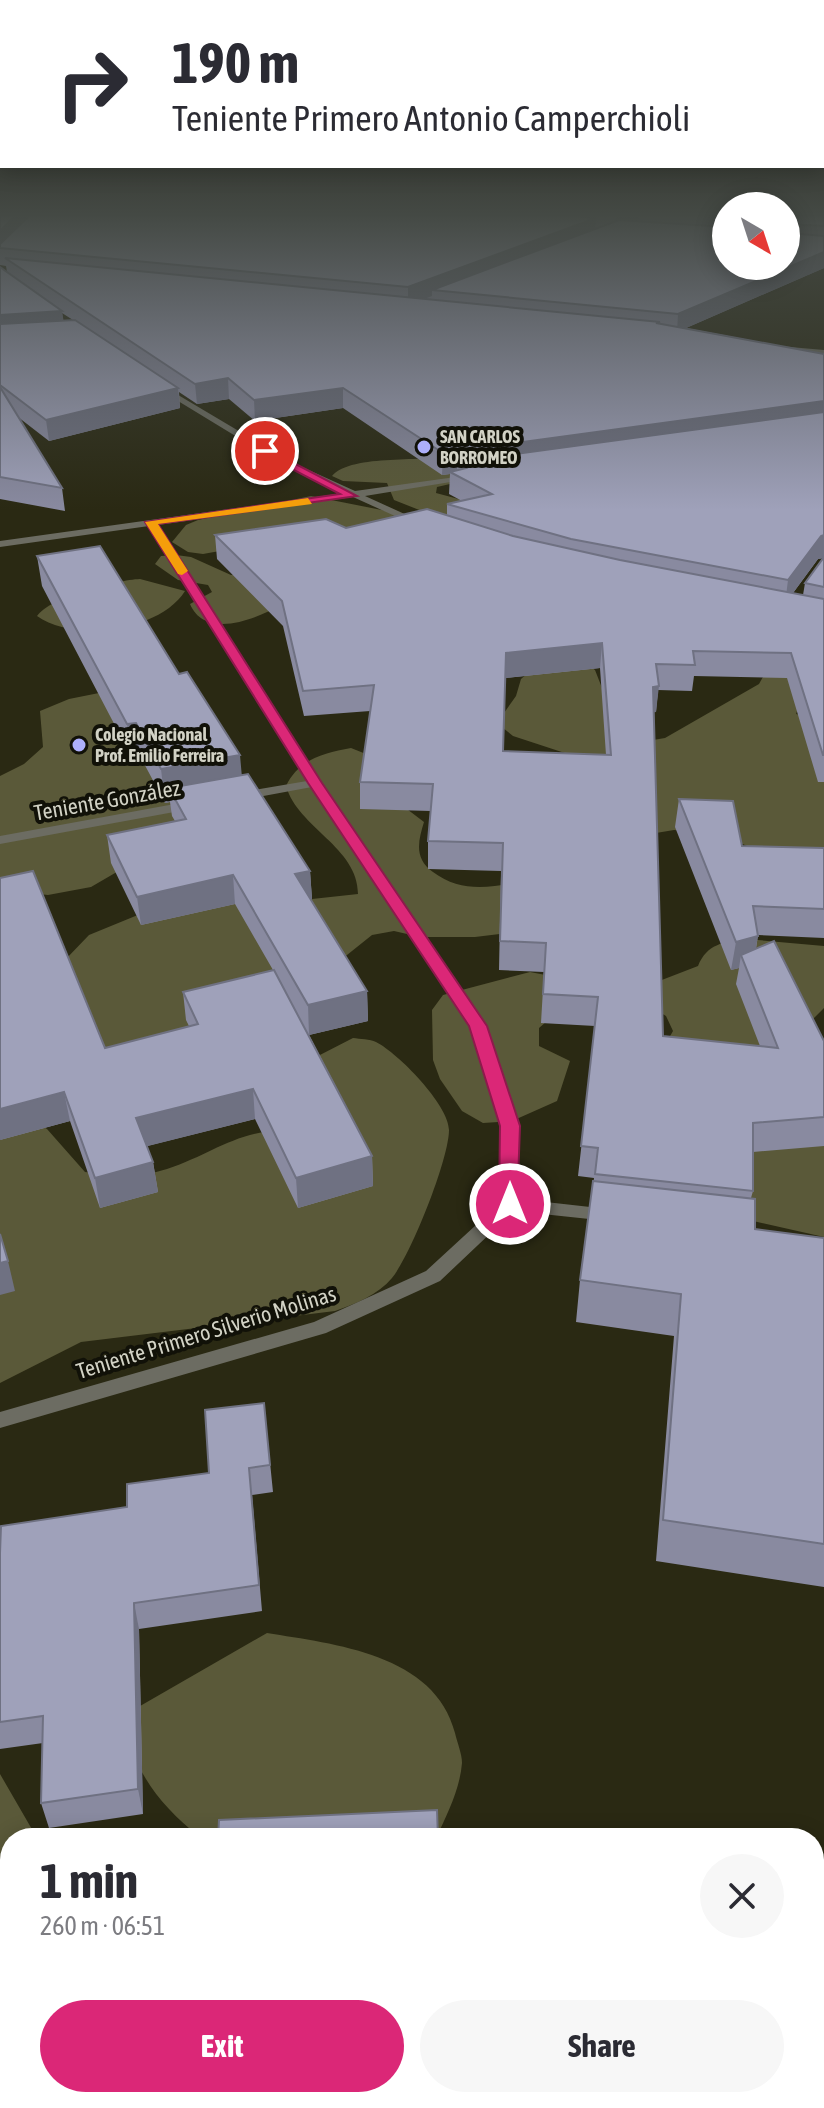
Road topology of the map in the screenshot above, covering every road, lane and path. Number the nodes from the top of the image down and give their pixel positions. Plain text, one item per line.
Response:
1 (765, 346) edge
2 (824, 352) edge
3 (157, 385) edge
4 (478, 477) edge
5 (352, 496) junction
6 (151, 522) junction
7 (431, 527) edge
8 (0, 544) edge
9 (315, 783) junction
10 (225, 799) edge
11 (210, 802) edge
12 (0, 840) edge
13 (510, 1204) junction
14 (620, 1216) edge
15 (0, 1420) edge

1 - 2 street
3 - 5 street
4 - 5 street
5 - 6 street
5 - 7 street
6 - 8 street
6 - 9 street
9 - 10 street
9 - 13 street
11 - 12 street, Teniente González
13 - 14 street
13 - 15 street, Teniente Primero Silverio Molinas

